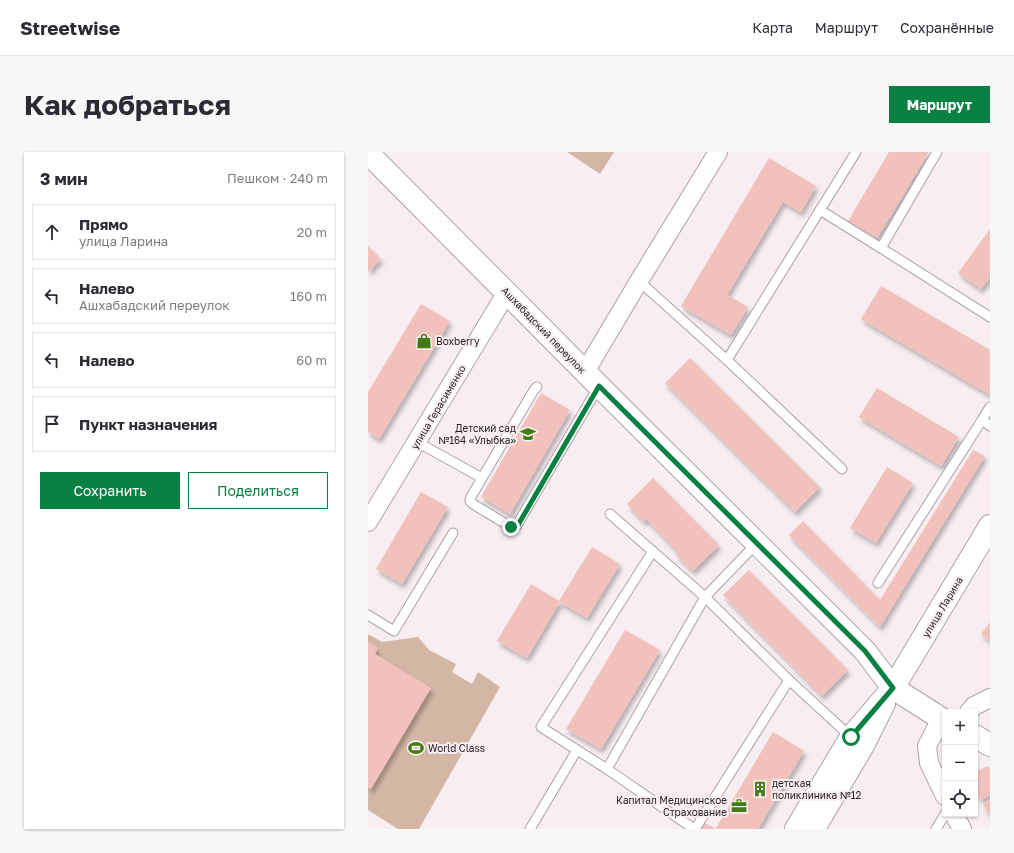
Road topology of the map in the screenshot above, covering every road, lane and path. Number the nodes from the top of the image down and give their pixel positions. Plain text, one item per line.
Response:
1 (718, 152) edge
2 (856, 152) edge
3 (938, 152) edge
4 (368, 153) edge
5 (820, 210) junction
6 (881, 248) junction
7 (639, 281) junction
8 (507, 292) junction
9 (990, 317) edge
10 (727, 360) junction
11 (592, 379) junction
12 (538, 387) dead end
13 (990, 407) edge
14 (982, 420) junction
15 (990, 426) edge
16 (416, 442) junction
17 (842, 469) dead end
18 (482, 478) junction
19 (610, 514) dead end
20 (368, 522) edge
21 (990, 526) edge
22 (453, 533) dead end
23 (757, 543) junction
24 (653, 551) junction
25 (878, 583) dead end
26 (705, 597) junction
27 (368, 615) edge
28 (789, 680) junction
29 (893, 688) junction
30 (990, 698) edge
31 (972, 709) edge
32 (942, 719) edge
33 (942, 722) edge
34 (851, 737) junction
35 (978, 738) edge
36 (990, 745) edge
37 (577, 750) junction
38 (607, 769) junction
39 (942, 790) edge
40 (943, 817) edge
41 (956, 817) edge
42 (530, 829) edge
43 (694, 829) edge
44 (796, 829) edge
45 (816, 829) edge
46 (936, 829) edge
47 (962, 829) edge

1 - 7 street
2 - 5 lane
3 - 6 lane
4 - 8 main road, Ашхабадский переулок
5 - 6 lane
5 - 10 lane
6 - 9 lane
7 - 10 lane
7 - 11 street
8 - 11 main road, Ашхабадский переулок
8 - 16 street, улица Герасименко
10 - 17 lane
11 - 18 lane
11 - 23 main road, Ашхабадский переулок
12 - 18 lane
13 - 14 lane
14 - 15 lane
14 - 25 lane
16 - 18 lane
16 - 20 street, улица Герасименко
19 - 24 lane
21 - 29 main road, улица Ларина
22 - 27 lane
23 - 26 lane
23 - 29 main road, Ашхабадский переулок
24 - 26 lane
24 - 37 lane
26 - 28 lane
26 - 38 lane
28 - 34 lane
28 - 43 lane
29 - 32 main road, Ашхабадский переулок
29 - 34 main road, улица Ларина
29 - 45 street, улица Ларина
30 - 31 street
33 - 39 street
34 - 44 main road, улица Ларина
35 - 36 main road
37 - 38 lane
37 - 42 lane
38 - 43 lane
40 - 46 lane
41 - 47 street

